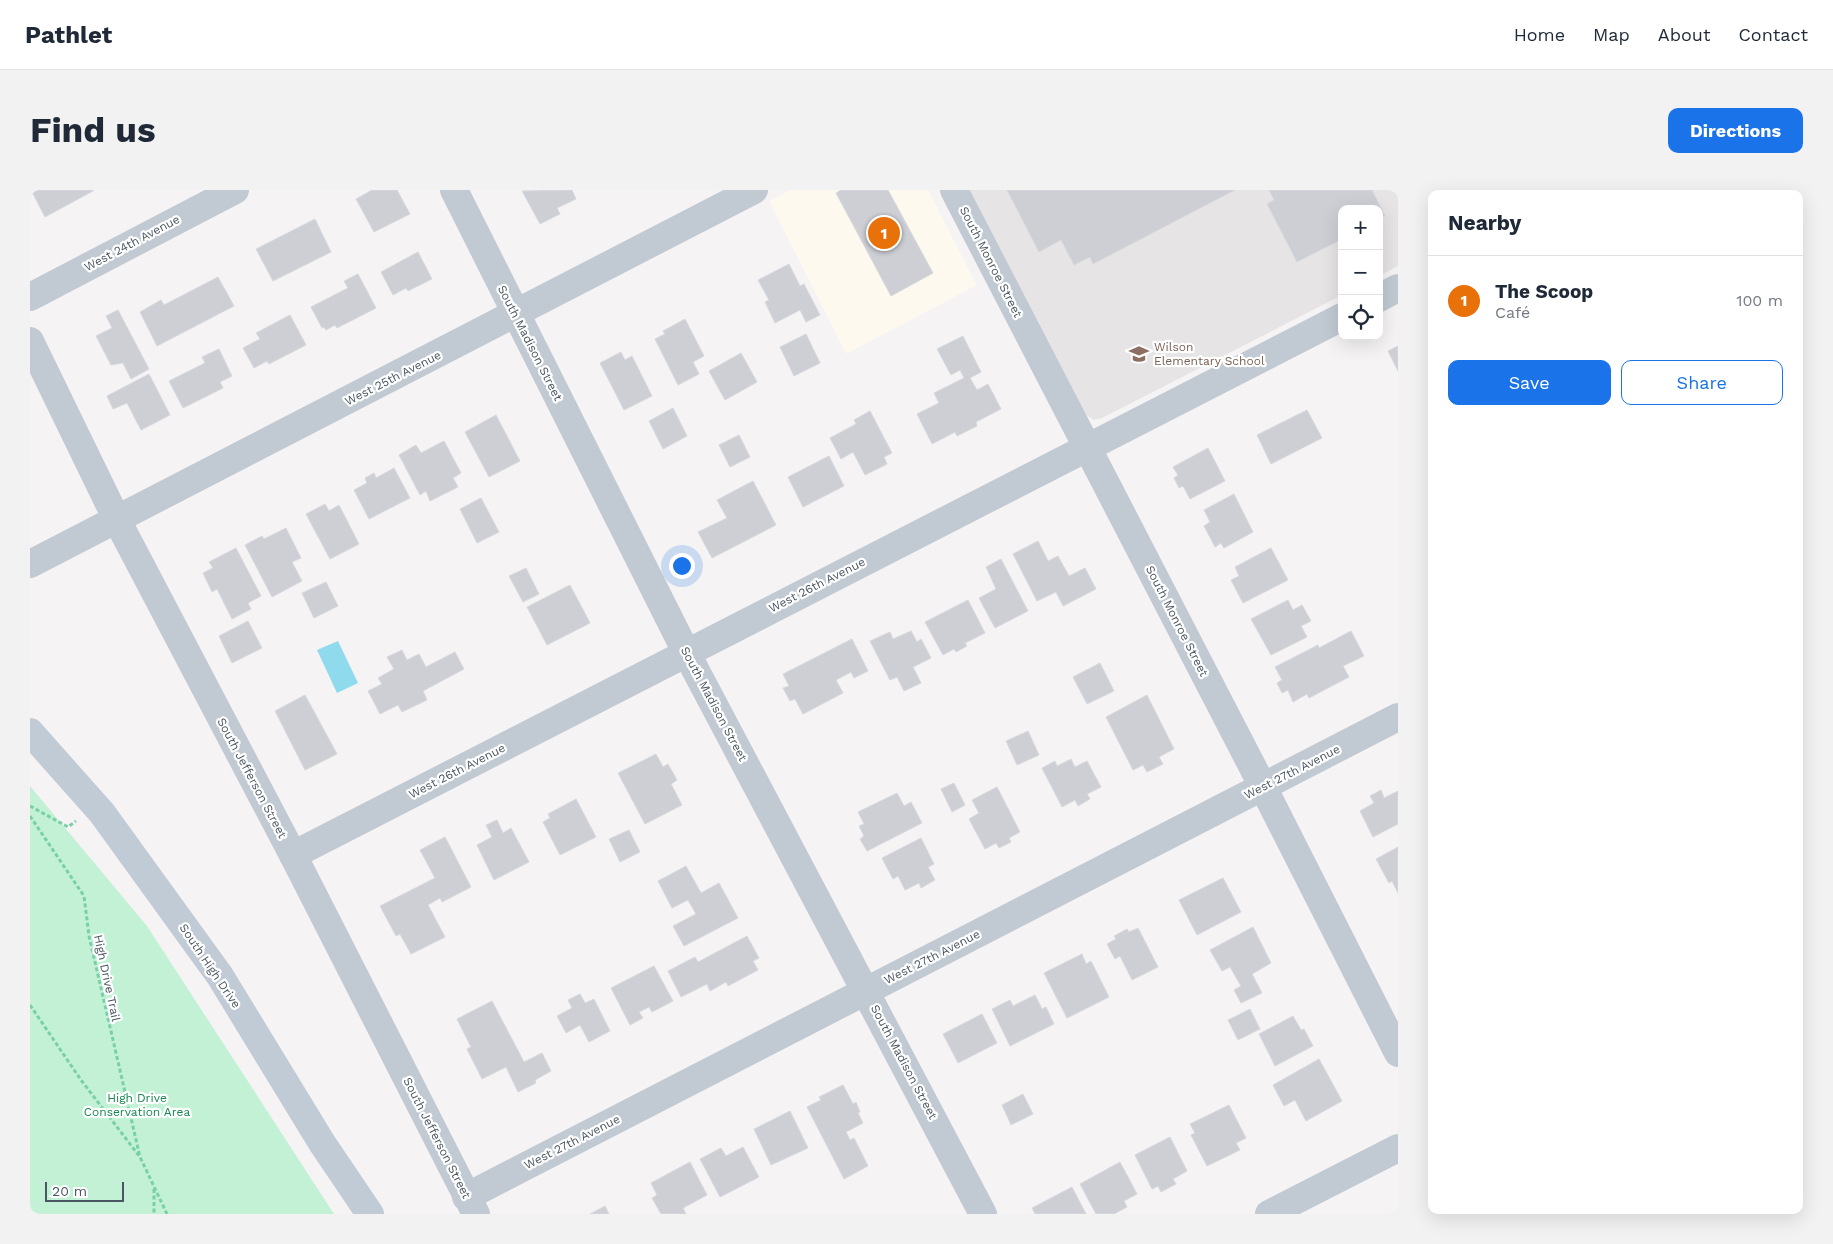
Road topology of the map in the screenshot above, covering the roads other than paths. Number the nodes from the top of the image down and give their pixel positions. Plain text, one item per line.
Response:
1 (235, 190) edge
2 (454, 190) edge
3 (754, 190) edge
4 (954, 190) edge
5 (1398, 288) edge
6 (1383, 296) edge
7 (30, 297) edge
8 (515, 314) junction
9 (1338, 319) edge
10 (30, 341) edge
11 (1087, 448) junction
12 (117, 520) junction
13 (30, 564) edge
14 (686, 652) junction
15 (1398, 717) edge
16 (30, 732) edge
17 (1263, 787) junction
18 (293, 855) junction
19 (866, 991) junction
20 (1398, 1054) edge
21 (1398, 1148) edge
22 (471, 1205) edge
23 (370, 1214) edge
24 (983, 1214) edge
25 (1269, 1214) edge

1 - 7 street, West 24th Avenue
2 - 8 street, South Madison Street
3 - 8 street, West 25th Avenue
4 - 11 street, South Monroe Street
5 - 6 street
8 - 12 street, West 25th Avenue
8 - 14 street, South Madison Street
9 - 11 street, West 26th Avenue
10 - 12 street, South Jefferson Street
11 - 14 street, West 26th Avenue
11 - 17 street, South Monroe Street
12 - 13 street, West 25th Avenue
12 - 18 street, South Jefferson Street
14 - 18 street, West 26th Avenue
14 - 19 street, South Madison Street
15 - 17 street, West 27th Avenue
16 - 23 main road, South High Drive
17 - 19 street, West 27th Avenue
17 - 20 street, South Monroe Street
18 - 22 street, South Jefferson Street
19 - 22 street, West 27th Avenue
19 - 24 street, South Madison Street
21 - 25 street

